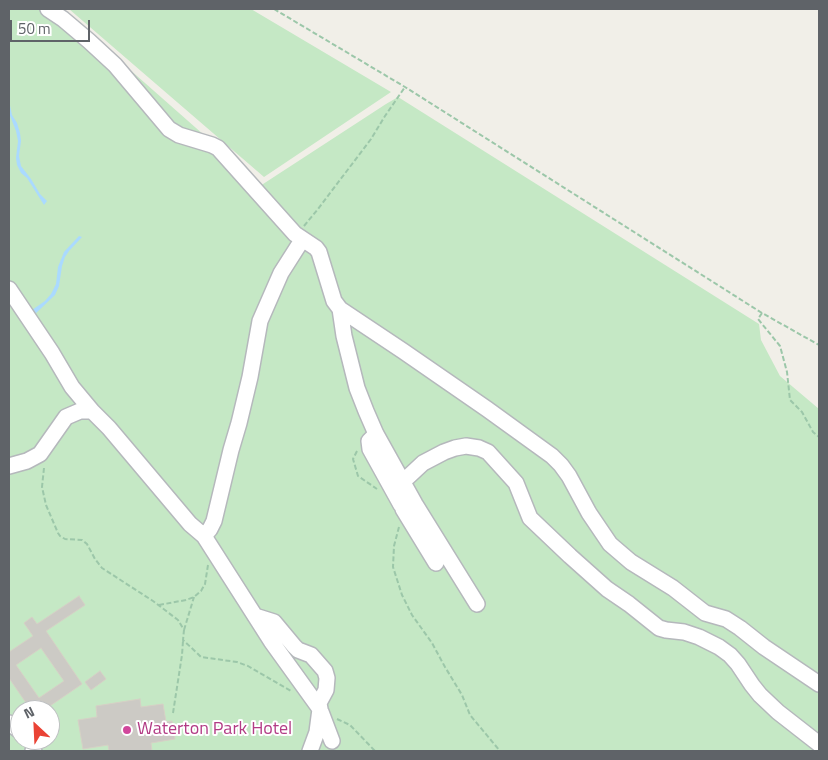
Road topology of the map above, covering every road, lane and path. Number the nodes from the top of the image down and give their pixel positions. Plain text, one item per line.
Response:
1 (48, 9) edge
2 (274, 9) edge
3 (405, 88) junction
4 (301, 239) junction
5 (9, 289) edge
6 (340, 309) junction
7 (762, 313) junction
8 (819, 345) edge
9 (92, 411) junction
10 (376, 434) junction
11 (819, 437) edge
12 (357, 452) dead end
13 (40, 454) junction
14 (9, 466) edge
15 (401, 479) junction
16 (377, 489) dead end
17 (402, 507) junction
18 (204, 536) junction
19 (436, 563) dead end
20 (208, 565) dead end
21 (194, 597) junction
22 (477, 604) dead end
23 (159, 605) junction
24 (255, 616) junction
25 (184, 630) junction
26 (183, 640) junction
27 (819, 684) edge
28 (294, 693) dead end
29 (320, 709) junction
30 (173, 713) dead end
31 (332, 741) dead end
32 (819, 744) edge
33 (310, 751) edge
34 (375, 751) edge
35 (500, 751) edge

1 - 4 lane
2 - 3 path
3 - 4 path
3 - 7 path
4 - 6 lane
4 - 18 lane
5 - 9 lane
6 - 10 lane
6 - 27 lane
7 - 8 path
7 - 11 path
9 - 13 lane
9 - 18 lane
10 - 15 lane
10 - 17 lane
12 - 16 path
13 - 14 lane
13 - 23 path
15 - 22 lane
15 - 32 lane
17 - 19 lane
17 - 35 path
18 - 24 lane
20 - 21 path
21 - 23 path
21 - 25 path
23 - 25 path
24 - 29 lane
24 - 29 lane
25 - 26 path
26 - 28 path
26 - 30 path
29 - 31 lane
29 - 33 lane
29 - 34 path

